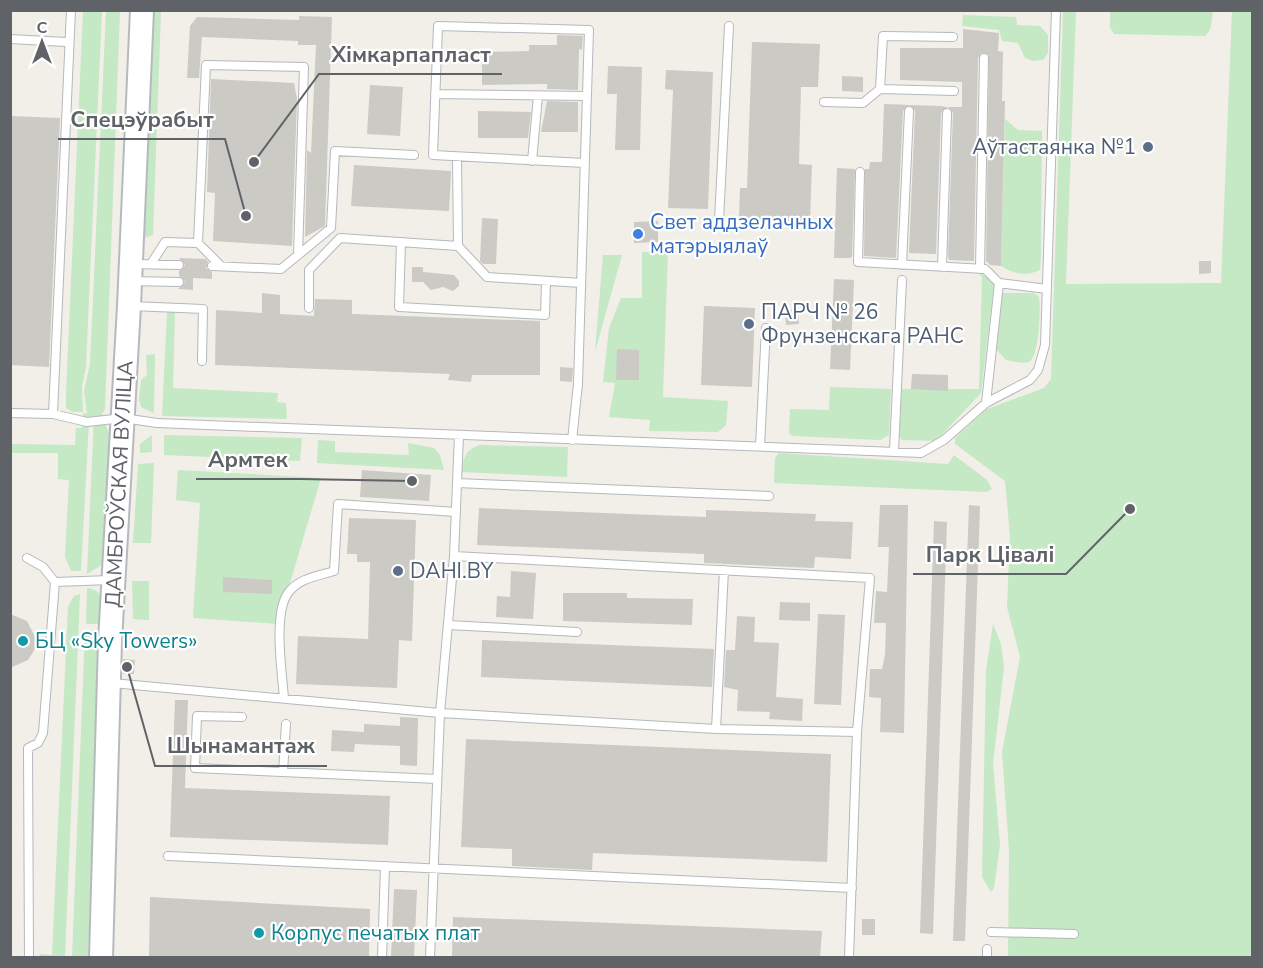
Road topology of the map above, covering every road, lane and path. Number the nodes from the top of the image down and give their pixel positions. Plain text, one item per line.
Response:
1 (71, 10) edge
2 (142, 10) edge
3 (1056, 10) edge
4 (729, 26) dead end
5 (953, 36) dead end
6 (10, 39) edge
7 (66, 42) dead end
8 (984, 58) dead end
9 (880, 89) junction
10 (954, 91) dead end
11 (435, 94) junction
12 (538, 96) junction
13 (587, 96) junction
14 (824, 102) dead end
15 (909, 111) dead end
16 (947, 113) dead end
17 (414, 154) dead end
18 (457, 158) junction
19 (531, 161) junction
20 (584, 163) junction
21 (860, 172) dead end
22 (720, 220) dead end
23 (401, 242) junction
24 (198, 243) junction
25 (458, 246) junction
26 (298, 255) junction
27 (179, 265) dead end
28 (902, 265) junction
29 (212, 266) dead end
30 (221, 266) junction
31 (942, 267) junction
32 (980, 269) junction
33 (137, 270) junction
34 (902, 280) dead end
35 (546, 281) junction
36 (179, 282) dead end
37 (580, 283) junction
38 (999, 283) junction
39 (1047, 289) junction
40 (129, 306) junction
41 (309, 308) dead end
42 (766, 328) dead end
43 (201, 362) dead end
44 (986, 403) junction
45 (10, 413) edge
46 (53, 414) junction
47 (123, 418) junction
48 (459, 435) junction
49 (572, 440) junction
50 (759, 446) junction
51 (894, 451) junction
52 (457, 483) junction
53 (769, 496) dead end
54 (456, 512) junction
55 (454, 556) junction
56 (27, 558) dead end
57 (724, 570) junction
58 (115, 580) junction
59 (55, 582) junction
60 (448, 625) junction
61 (577, 632) dead end
62 (109, 682) junction
63 (284, 698) junction
64 (440, 713) junction
65 (242, 717) dead end
66 (286, 724) dead end
67 (716, 729) junction
68 (857, 732) junction
69 (283, 772) junction
70 (437, 779) junction
71 (168, 856) dead end
72 (385, 866) junction
73 (435, 868) junction
74 (852, 888) junction
75 (991, 933) dead end
76 (1074, 934) dead end
77 (29, 957) edge
78 (101, 957) edge
79 (382, 957) edge
80 (430, 957) edge
81 (849, 957) edge

1 - 46 lane
2 - 33 street, ДАМБРОЎСКАЯ ВУЛІЦА
3 - 39 lane
4 - 22 lane
5 - 9 lane
6 - 7 lane
8 - 32 lane
9 - 10 lane
9 - 14 lane
11 - 12 lane
11 - 13 lane
11 - 18 lane
12 - 13 lane
12 - 19 lane
13 - 20 lane
15 - 28 lane
16 - 31 lane
17 - 26 lane
18 - 19 lane
18 - 25 lane
19 - 20 lane
20 - 37 lane
21 - 28 lane
23 - 25 lane
23 - 35 lane
23 - 41 lane
24 - 26 lane
24 - 30 lane
24 - 33 lane
25 - 35 lane
26 - 30 lane
27 - 33 lane
28 - 31 lane
29 - 30 lane
31 - 32 lane
32 - 38 lane
33 - 36 lane
33 - 40 street, ДАМБРОЎСКАЯ ВУЛІЦА
34 - 51 lane
35 - 37 lane
37 - 49 lane
38 - 39 lane
38 - 44 lane
39 - 44 lane
40 - 43 lane
40 - 47 street, ДАМБРОЎСКАЯ ВУЛІЦА
42 - 50 lane
44 - 51 lane
45 - 46 lane
46 - 47 lane
47 - 48 lane
47 - 58 street, ДАМБРОЎСКАЯ ВУЛІЦА
48 - 49 lane
48 - 52 lane
49 - 50 lane
50 - 51 lane
52 - 53 lane
52 - 54 lane
54 - 55 lane
54 - 63 lane
55 - 57 lane
55 - 60 lane
56 - 59 lane
57 - 67 lane
57 - 68 lane
58 - 59 lane
58 - 62 street, ДАМБРОЎСКАЯ ВУЛІЦА
59 - 77 lane
60 - 61 lane
60 - 64 lane
62 - 63 lane
62 - 78 street, ДАМБРОЎСКАЯ ВУЛІЦА
63 - 64 lane
64 - 67 lane
64 - 70 lane
65 - 69 lane
66 - 69 lane
67 - 68 lane
68 - 74 lane
69 - 70 lane
70 - 73 lane
71 - 72 lane
72 - 73 lane
72 - 79 lane
73 - 74 lane
73 - 80 lane
74 - 81 lane
75 - 76 lane

